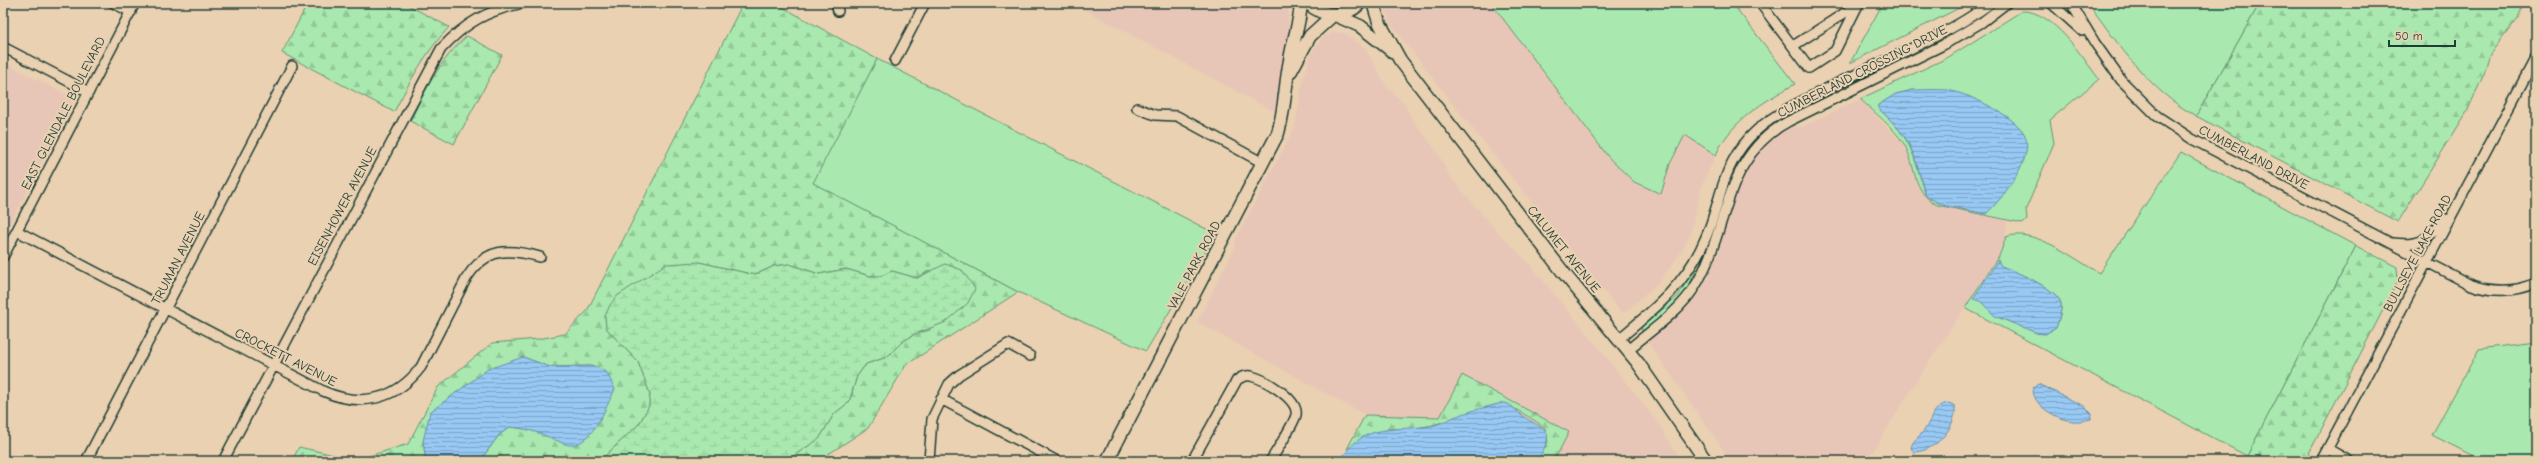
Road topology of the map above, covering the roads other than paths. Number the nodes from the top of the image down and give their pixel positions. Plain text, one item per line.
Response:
1 (113, 3) edge
2 (135, 3) edge
3 (523, 3) edge
4 (925, 3) edge
5 (1301, 3) edge
6 (1308, 3) edge
7 (1360, 3) edge
8 (1373, 3) edge
9 (1760, 3) edge
10 (1859, 3) edge
11 (1991, 3) edge
12 (2007, 3) edge
13 (2052, 3) edge
14 (2071, 3) edge
15 (131, 12) junction
16 (1334, 15) junction
17 (2095, 43) junction
18 (1793, 46) junction
19 (3, 47) edge
20 (1398, 56) junction
21 (2536, 57) edge
22 (895, 61) dead end
23 (292, 66) dead end
24 (1288, 75) junction
25 (89, 92) junction
26 (1137, 108) dead end
27 (1263, 163) junction
28 (2455, 208) junction
29 (17, 231) junction
30 (2385, 242) junction
31 (3, 257) edge
32 (540, 257) dead end
33 (2426, 262) junction
34 (2536, 283) edge
35 (166, 309) junction
36 (1619, 339) junction
37 (1628, 350) junction
38 (1030, 356) dead end
39 (273, 365) junction
40 (941, 399) junction
41 (2328, 449) junction
42 (86, 461) edge
43 (223, 461) edge
44 (929, 461) edge
45 (1057, 461) edge
46 (1107, 461) edge
47 (1192, 461) edge
48 (1270, 461) edge
49 (1706, 461) edge
50 (2321, 461) edge
51 (2349, 461) edge

1 - 15 street
2 - 15 street, EAST GLENDALE BOULEVARD
3 - 39 street, EISENHOWER AVENUE
4 - 22 street
5 - 24 main road, VALE PARK ROAD
6 - 16 main road, CALUMET AVENUE
7 - 16 main road
8 - 20 main road, CALUMET AVENUE
9 - 18 street
10 - 18 street
10 - 18 street
11 - 36 street, CUMBERLAND CROSSING DRIVE
12 - 37 street, CUMBERLAND CROSSING DRIVE
13 - 17 street, CUMBERLAND DRIVE
14 - 17 street, CUMBERLAND DRIVE
15 - 25 street, EAST GLENDALE BOULEVARD
16 - 20 main road, CALUMET AVENUE
16 - 24 main road, VALE PARK ROAD
17 - 30 street, CUMBERLAND DRIVE
19 - 25 street
20 - 36 main road, CALUMET AVENUE
21 - 28 street, BULLSEYE LAKE ROAD
23 - 35 street, TRUMAN AVENUE
24 - 27 main road, VALE PARK ROAD
25 - 29 street, EAST GLENDALE BOULEVARD
26 - 27 street
27 - 46 main road, VALE PARK ROAD
28 - 30 street
28 - 33 street, BULLSEYE LAKE ROAD
29 - 31 street, EAST GLENDALE BOULEVARD
29 - 35 street, CROCKETT AVENUE
30 - 33 street, CUMBERLAND DRIVE
32 - 39 street, CROCKETT AVENUE
33 - 34 street, CUMBERLAND DRIVE
33 - 41 street, BULLSEYE LAKE ROAD
35 - 39 street, CROCKETT AVENUE
35 - 42 street, TRUMAN AVENUE
36 - 37 main road, CALUMET AVENUE
37 - 49 main road, CALUMET AVENUE
38 - 40 street
39 - 43 street, EISENHOWER AVENUE
40 - 44 street
40 - 45 street
41 - 50 street, BULLSEYE LAKE ROAD
41 - 51 street
47 - 48 street

